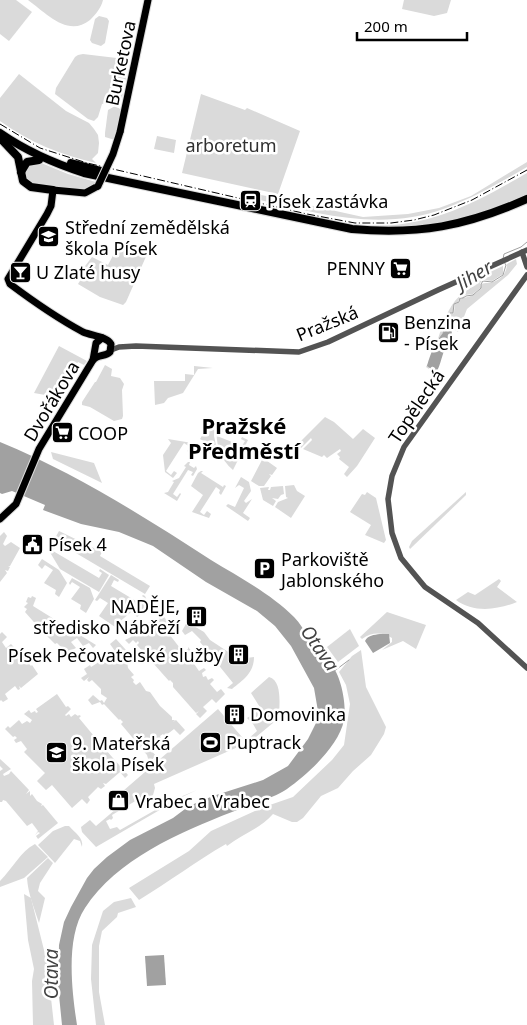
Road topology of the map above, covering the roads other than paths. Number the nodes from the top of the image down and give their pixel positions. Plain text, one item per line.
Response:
1 (148, 0) edge
2 (0, 136) edge
3 (39, 160) junction
4 (105, 172) junction
5 (20, 174) junction
6 (53, 190) junction
7 (527, 198) edge
8 (527, 203) edge
9 (524, 251) edge
10 (527, 267) edge
11 (527, 275) edge
12 (87, 333) junction
13 (102, 338) junction
14 (111, 346) junction
15 (97, 350) junction
16 (0, 519) edge
17 (526, 667) edge

1 - 4 main road, Burketova, bridge
2 - 3 highway
2 - 4 highway
2 - 5 highway
2 - 7 highway
3 - 5 highway
3 - 8 highway
4 - 6 main road, Burketova, bridge
5 - 6 highway
6 - 12 main road
9 - 10 street
9 - 14 street, Pražská
11 - 17 street, Topělecká
12 - 13 main road
12 - 15 main road
13 - 14 main road
13 - 15 main road
14 - 15 main road
15 - 16 main road, Dvořákova

